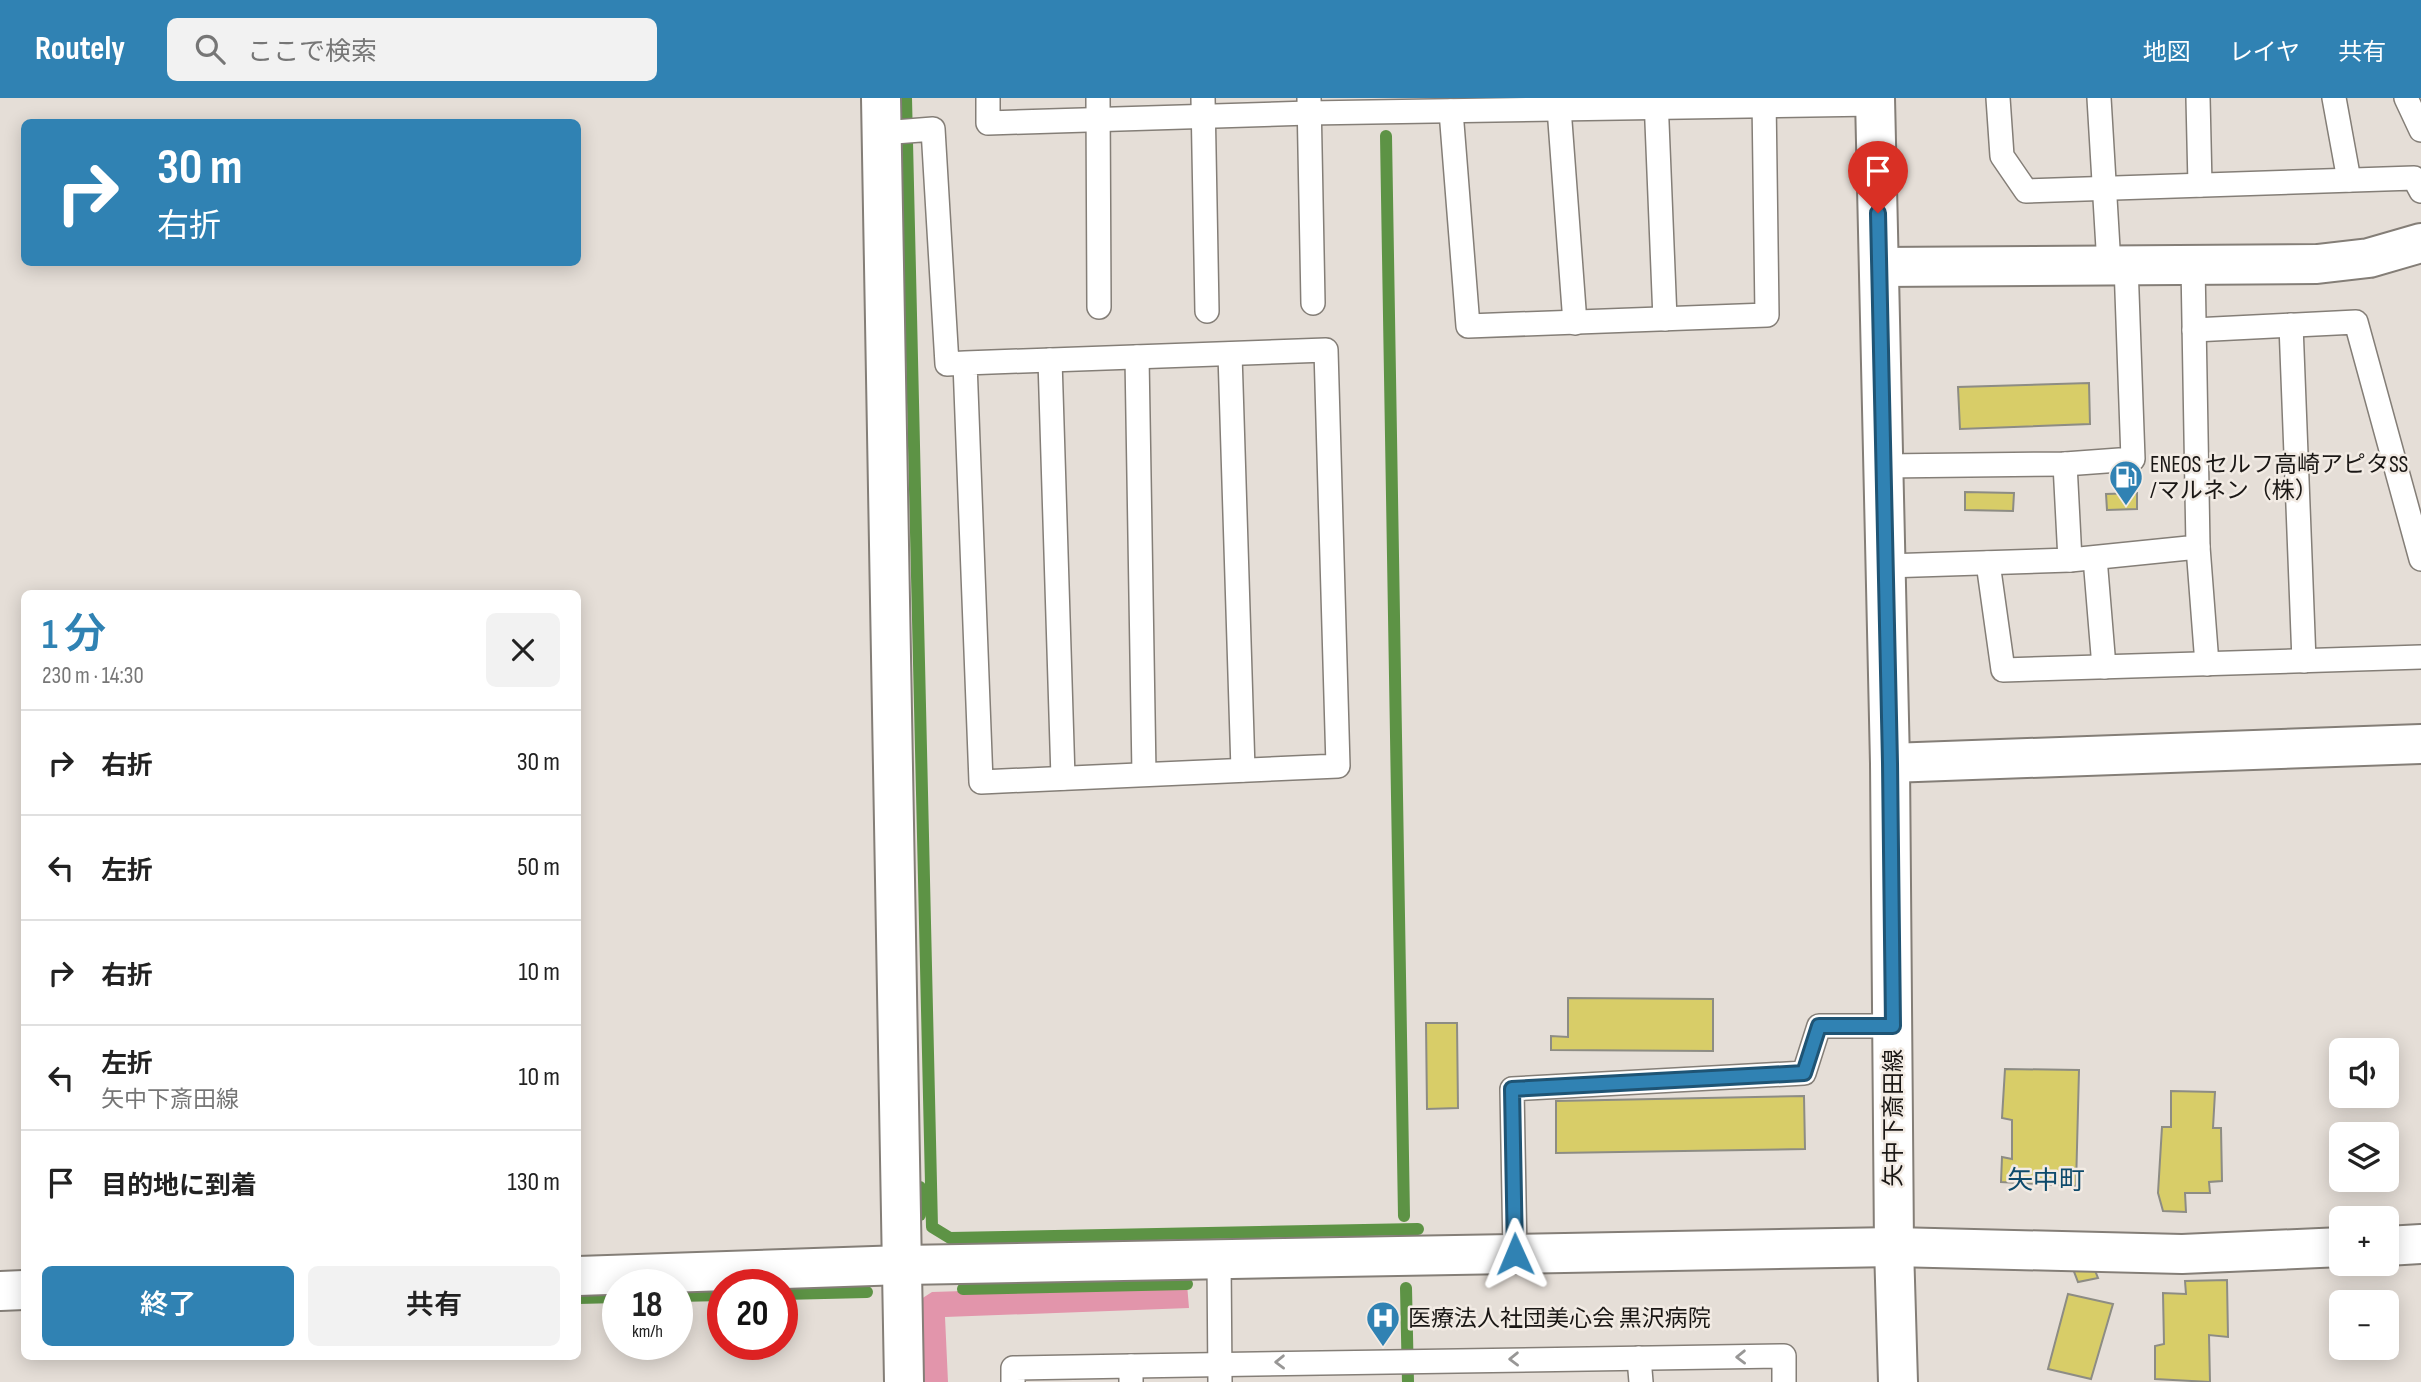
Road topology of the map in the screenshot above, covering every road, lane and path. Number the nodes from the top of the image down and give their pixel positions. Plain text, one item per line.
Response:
1 (988, 98) edge
2 (1998, 98) edge
3 (2099, 98) edge
4 (2199, 98) edge
5 (2334, 98) edge
6 (2406, 98) edge
7 (1764, 101) edge
8 (1875, 101) edge
9 (1656, 102) edge
10 (1309, 106) edge
11 (1203, 107) edge
12 (1098, 108) edge
13 (1559, 108) junction
14 (1451, 111) junction
15 (885, 121) edge
16 (2421, 130) edge
17 (2349, 180) junction
18 (2419, 181) edge
19 (2200, 185) junction
20 (2104, 189) junction
21 (2421, 243) edge
22 (2117, 265) junction
23 (2193, 265) junction
24 (1879, 267) junction
25 (1313, 303) dead end
26 (1099, 307) dead end
27 (1207, 311) dead end
28 (1665, 319) junction
29 (1575, 323) junction
30 (2291, 325) junction
31 (2194, 330) junction
32 (1230, 354) junction
33 (1137, 357) junction
34 (1050, 360) junction
35 (965, 363) junction
36 (2065, 464) junction
37 (1884, 466) junction
38 (2198, 547) junction
39 (2095, 558) junction
40 (2421, 559) edge
41 (2070, 560) junction
42 (1988, 563) junction
43 (1886, 566) junction
44 (2421, 657) edge
45 (2304, 661) junction
46 (2207, 664) junction
47 (2104, 667) junction
48 (2421, 744) edge
49 (1890, 763) junction
50 (1243, 770) junction
51 (1144, 774) junction
52 (1063, 778) junction
53 (1893, 1026) junction
54 (2421, 1244) edge
55 (2399, 1245) edge
56 (1894, 1247) junction
57 (2329, 1248) edge
58 (1515, 1254) junction
59 (1219, 1263) junction
60 (903, 1265) junction
61 (581, 1276) edge
62 (21, 1290) edge
63 (0, 1291) edge
64 (1639, 1358) junction
65 (1220, 1372) edge
66 (1311, 1372) edge
67 (1131, 1374) edge
68 (904, 1382) edge
69 (1013, 1382) edge
70 (1641, 1382) edge
71 (1784, 1382) edge
72 (1898, 1382) edge

1 - 12 lane
2 - 20 lane
3 - 20 lane
4 - 19 lane
5 - 17 lane
6 - 16 lane
7 - 8 lane
7 - 9 lane
7 - 28 lane
8 - 24 street, 矢中下斎田線
9 - 13 lane
9 - 28 lane
10 - 11 lane
10 - 14 lane
10 - 25 lane
11 - 12 lane
11 - 27 lane
12 - 26 lane
13 - 14 lane
13 - 29 lane
14 - 29 lane
15 - 35 lane
15 - 60 street
17 - 18 lane
17 - 19 lane
19 - 20 lane
20 - 22 lane
21 - 23 street
22 - 23 street
22 - 24 street
22 - 36 lane
23 - 31 lane
24 - 37 street, 矢中下斎田線
28 - 29 lane
30 - 31 lane
30 - 40 lane
30 - 45 lane
31 - 38 lane
32 - 33 lane
32 - 50 lane
32 - 50 lane
33 - 34 lane
33 - 51 lane
34 - 35 lane
34 - 52 lane
35 - 52 lane
36 - 37 lane
36 - 41 lane
37 - 43 street, 矢中下斎田線
38 - 39 lane
38 - 46 lane
39 - 41 lane
39 - 47 lane
41 - 42 lane
42 - 43 lane
42 - 47 lane
43 - 49 street, 矢中下斎田線
44 - 45 lane
45 - 46 lane
46 - 47 lane
48 - 49 street
49 - 53 street, 矢中下斎田線
50 - 51 lane
51 - 52 lane
53 - 56 street, 矢中下斎田線
53 - 58 lane
54 - 55 street
56 - 57 street
56 - 58 street
56 - 72 street, 矢中下斎田線
58 - 59 street
59 - 60 street
59 - 65 lane
60 - 61 street
60 - 68 street
62 - 63 street
64 -> 66 lane
64 - 70 lane
71 -> 64 lane
66 -> 65 lane
65 - 67 lane
67 - 69 lane

